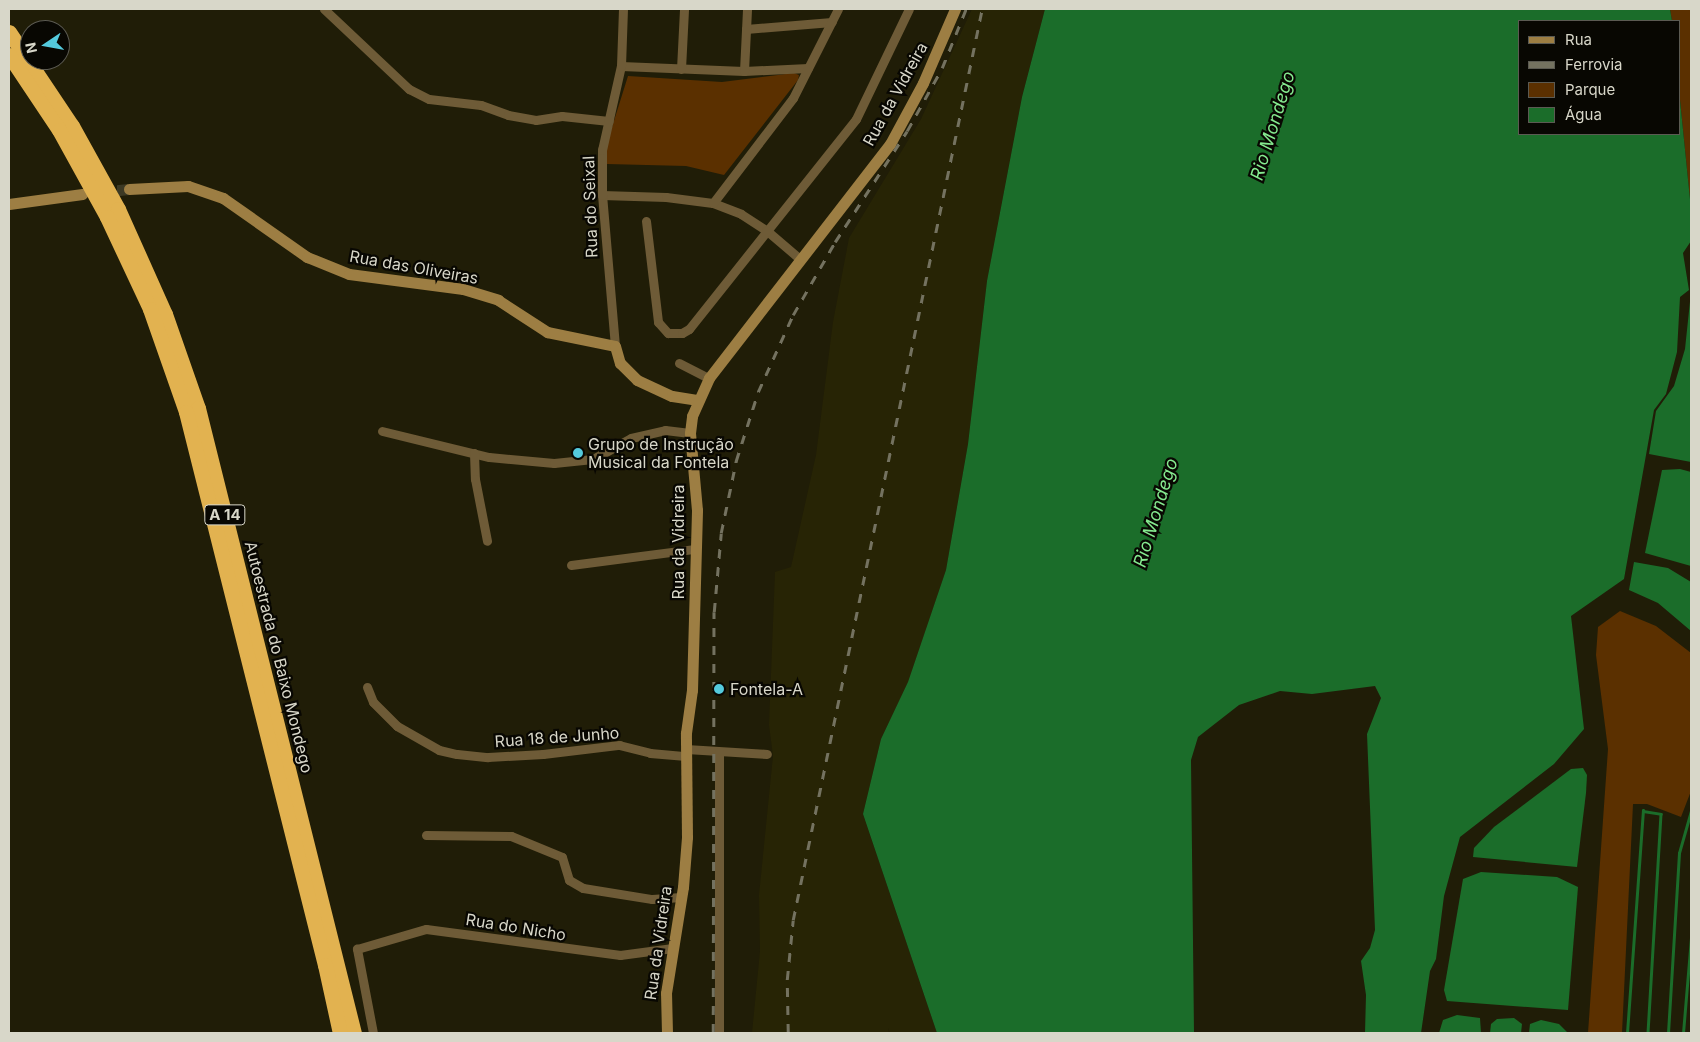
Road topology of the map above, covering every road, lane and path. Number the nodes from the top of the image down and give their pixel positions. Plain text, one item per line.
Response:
1 (324, 9) edge
2 (623, 9) edge
3 (684, 9) edge
4 (747, 9) edge
5 (838, 9) edge
6 (909, 9) edge
7 (955, 9) edge
8 (832, 22) junction
9 (746, 29) junction
10 (9, 32) edge
11 (9, 55) edge
12 (621, 66) junction
13 (808, 68) junction
14 (681, 69) junction
15 (744, 70) junction
16 (609, 121) junction
17 (129, 189) tunnel mouth
18 (82, 194) dead end
19 (602, 195) junction
20 (713, 203) junction
21 (9, 204) edge
22 (646, 221) dead end
23 (766, 230) junction
24 (800, 259) junction
25 (614, 346) junction
26 (679, 362) dead end
27 (709, 378) junction
28 (697, 400) junction
29 (382, 431) dead end
30 (690, 433) junction
31 (474, 453) junction
32 (487, 541) dead end
33 (695, 549) junction
34 (571, 565) dead end
35 (367, 687) dead end
36 (720, 752) junction
37 (686, 753) junction
38 (767, 754) dead end
39 (426, 835) dead end
40 (681, 897) junction
41 (673, 948) junction
42 (340, 1033) edge
43 (354, 1033) edge
44 (373, 1033) edge
45 (667, 1033) edge
46 (719, 1033) edge

1 - 16 street
2 - 12 street, Rua do Seixal
3 - 14 street
4 - 9 street
5 - 8 street
6 - 23 street
7 - 24 street, Rua da Vidreira
8 - 9 street
8 - 13 street
9 - 15 street
10 - 43 highway, Autoestrada do Baixo Mondego / A 14
11 - 42 highway, Autoestrada do Baixo Mondego / A 14
12 - 14 street
12 - 16 street, Rua do Seixal
13 - 15 street
13 - 20 street
14 - 15 street
16 - 19 street, Rua do Seixal
17 - 25 street, Rua das Oliveiras
18 - 21 street
19 - 20 street
19 - 25 street, Rua do Seixal
20 - 23 street
22 - 23 street
23 - 24 street
24 - 27 street, Rua da Vidreira
25 - 28 street
26 - 27 street
27 - 28 street, Rua da Vidreira
28 - 30 street, Rua da Vidreira
29 - 31 street
30 - 31 street
30 - 33 street, Rua da Vidreira
31 - 32 street
33 - 34 street
33 - 37 street, Rua da Vidreira
35 - 37 street, Rua 18 de Junho
36 - 37 street, Rua 18 de Junho
36 - 38 street, Rua 18 de Junho
36 - 46 street
37 - 40 street, Rua da Vidreira
39 - 40 street
40 - 41 street, Rua da Vidreira
41 - 44 street, Rua do Nicho
41 - 45 street, Rua da Vidreira

